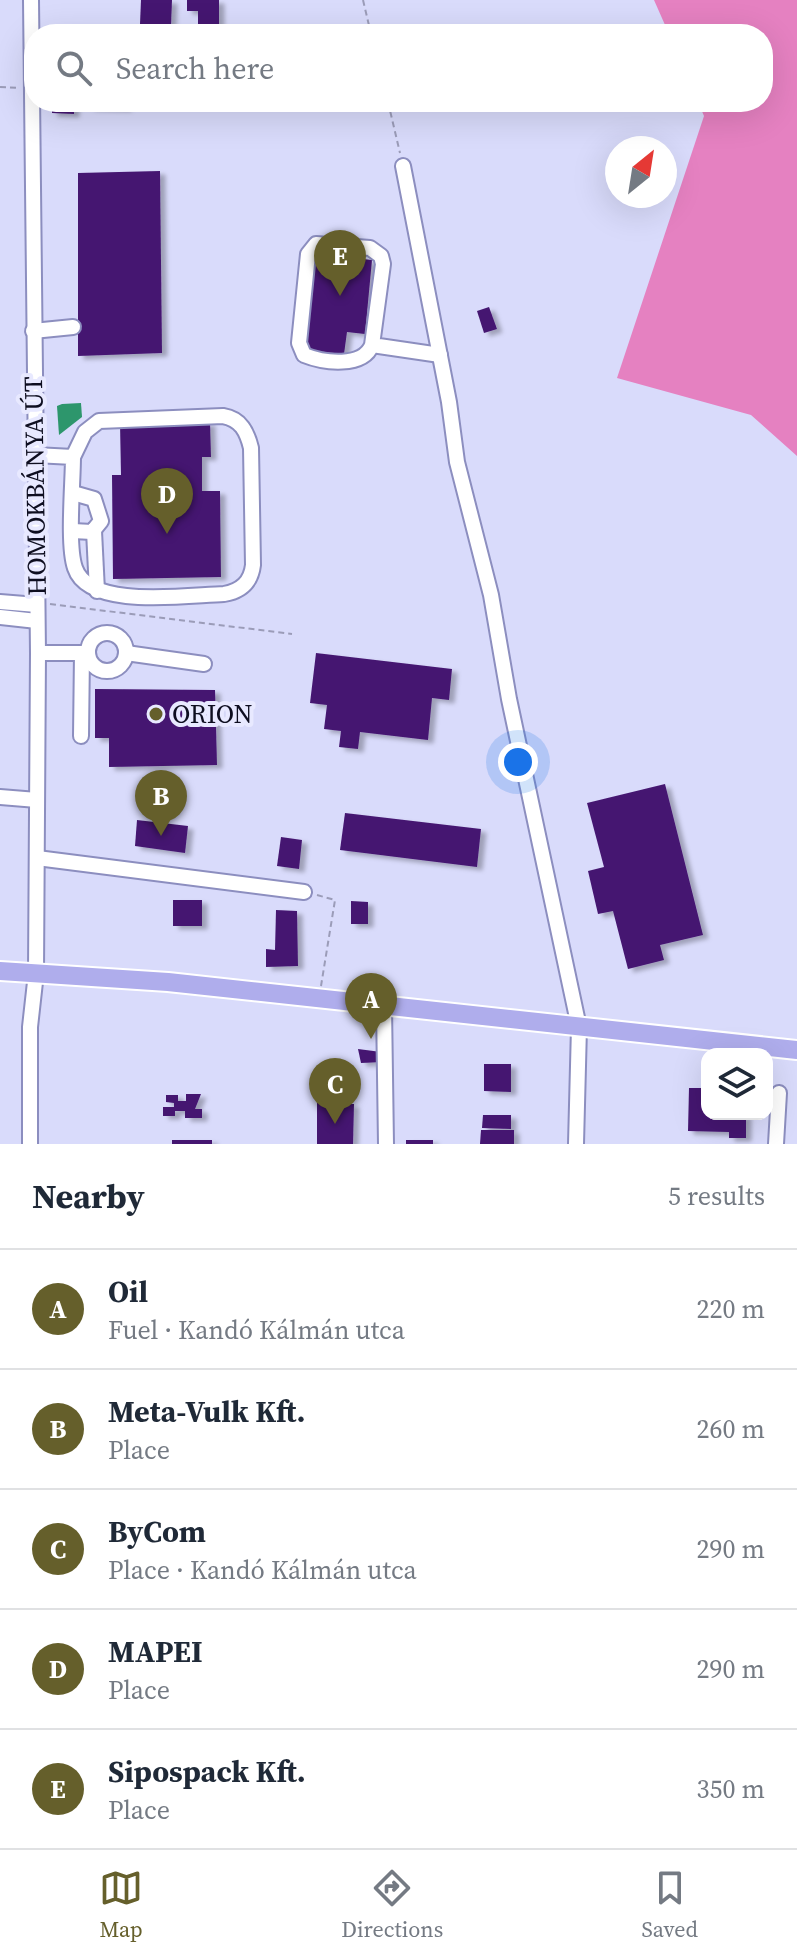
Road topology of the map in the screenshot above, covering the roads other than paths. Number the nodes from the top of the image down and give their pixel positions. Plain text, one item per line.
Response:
1 (31, 0) edge
2 (32, 24) edge
3 (30, 112) edge
4 (403, 166) road end
5 (73, 327) dead end
6 (33, 331) junction
7 (372, 345) junction
8 (440, 355) junction
9 (35, 455) junction
10 (73, 457) junction
11 (73, 493) junction
12 (73, 531) junction
13 (94, 531) junction
14 (97, 591) junction
15 (0, 602) edge
16 (37, 604) junction
17 (0, 617) edge
18 (37, 621) junction
19 (38, 653) junction
20 (85, 653) junction
21 (126, 653) junction
22 (204, 664) dead end
23 (81, 736) dead end
24 (0, 797) edge
25 (37, 800) junction
26 (37, 858) junction
27 (304, 892) road end
28 (0, 971) edge
29 (36, 973) junction
30 (384, 1007) junction
31 (579, 1027) junction
32 (797, 1050) edge
33 (779, 1093) dead end
34 (30, 1144) edge
35 (386, 1144) edge
36 (576, 1144) edge
37 (776, 1144) edge

1 - 2 street, HOMOKBÁNYA ÚT
3 - 6 street, HOMOKBÁNYA ÚT
4 - 8 street
5 - 6 street
6 - 9 street, HOMOKBÁNYA ÚT
7 - 7 street
7 - 8 street
8 - 31 street
9 - 10 street
9 - 16 street, HOMOKBÁNYA ÚT
10 - 11 street
10 - 14 street
11 - 12 street
11 - 13 street
12 - 13 street
12 - 14 street
13 - 14 street
15 - 16 street
16 - 18 street, HOMOKBÁNYA ÚT
17 - 18 street
18 - 19 street, HOMOKBÁNYA ÚT
19 - 20 street
19 - 25 street, HOMOKBÁNYA ÚT
20 - 21 street
20 - 21 street
20 - 23 street
21 - 22 street
24 - 25 street
25 - 26 street, HOMOKBÁNYA ÚT
26 - 27 street
26 - 29 street, HOMOKBÁNYA ÚT
28 - 29 main road
29 - 30 main road
29 - 34 street, HOMOKBÁNYA ÚT
30 - 31 main road
30 - 35 street
31 - 32 main road
31 - 36 street
33 - 37 street

